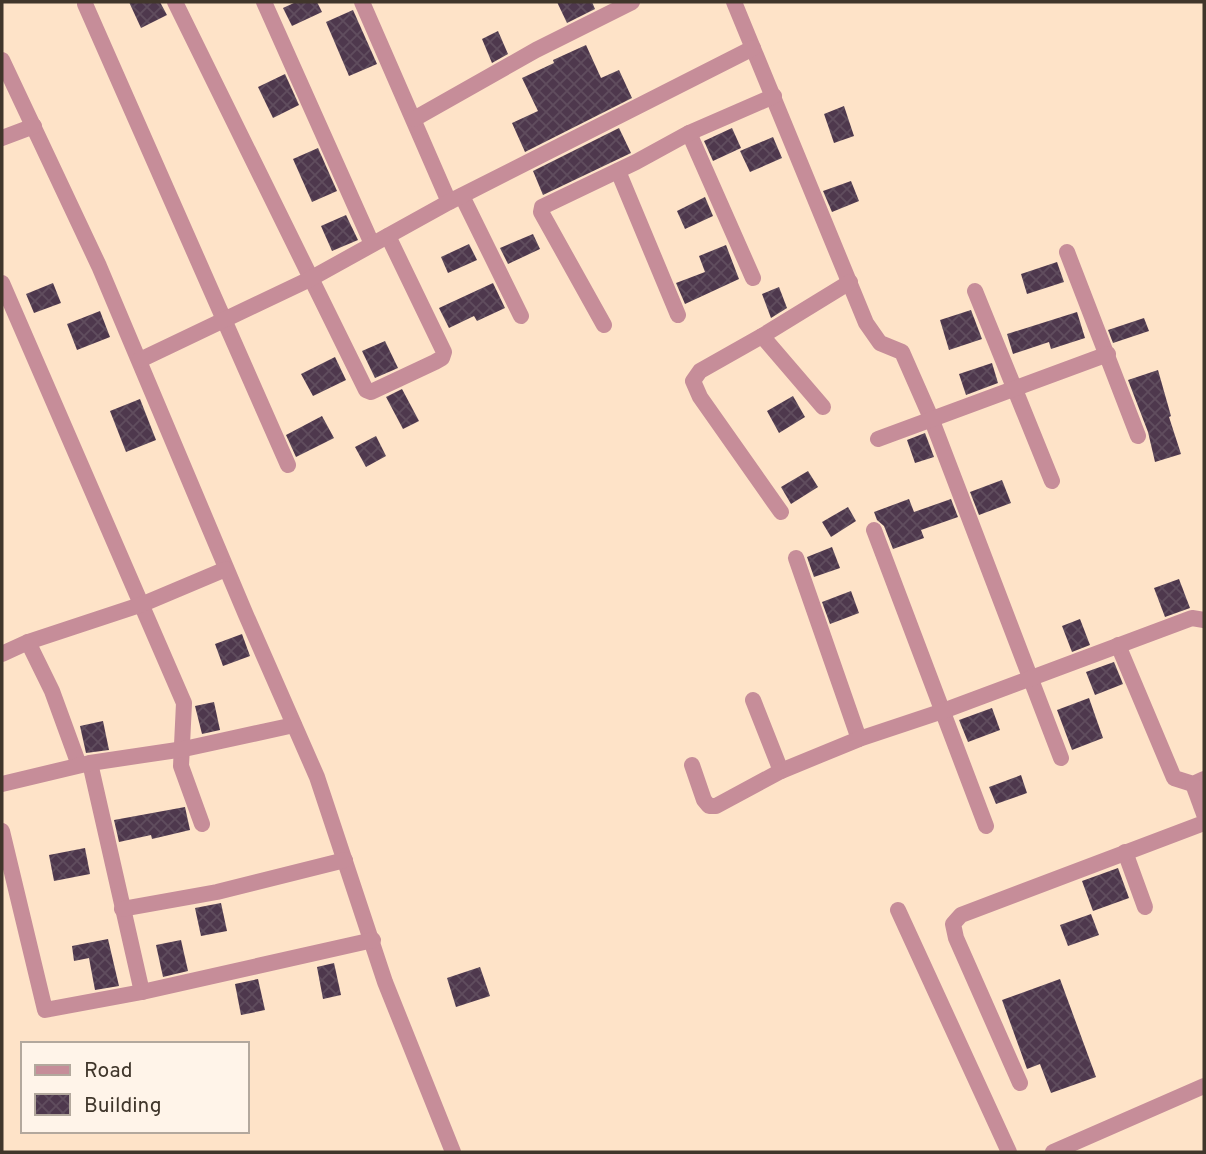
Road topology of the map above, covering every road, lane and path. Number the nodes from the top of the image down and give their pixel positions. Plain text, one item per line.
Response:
1 (175, 2) edge
2 (264, 2) edge
3 (362, 2) edge
4 (632, 2) edge
5 (734, 2) edge
6 (85, 4) dead end
7 (753, 48) junction
8 (2, 60) edge
9 (774, 96) junction
10 (414, 119) junction
11 (34, 126) junction
12 (689, 133) junction
13 (2, 138) edge
14 (618, 171) junction
15 (456, 199) junction
16 (388, 236) junction
17 (372, 244) junction
18 (1067, 252) dead end
19 (753, 278) dead end
20 (310, 279) junction
21 (850, 282) junction
22 (2, 283) edge
23 (975, 291) dead end
24 (678, 315) dead end
25 (521, 316) dead end
26 (224, 321) junction
27 (604, 326) dead end
28 (762, 336) junction
29 (1108, 354) junction
30 (140, 360) junction
31 (1014, 389) junction
32 (823, 407) dead end
33 (931, 418) junction
34 (1138, 436) dead end
35 (878, 439) dead end
36 (288, 466) dead end
37 (1052, 481) dead end
38 (781, 512) dead end
39 (874, 530) dead end
40 (796, 558) dead end
41 (226, 569) junction
42 (143, 604) junction
43 (1204, 620) edge
44 (28, 642) junction
45 (1118, 645) junction
46 (2, 654) edge
47 (1031, 678) junction
48 (752, 700) dead end
49 (943, 711) junction
50 (294, 725) junction
51 (859, 739) junction
52 (184, 749) junction
53 (1061, 758) dead end
54 (84, 764) junction
55 (692, 765) dead end
56 (781, 771) junction
57 (1198, 782) edge
58 (2, 784) edge
59 (1204, 814) edge
60 (1204, 823) edge
61 (202, 824) dead end
62 (986, 826) dead end
63 (2, 831) edge
64 (1125, 852) junction
65 (345, 860) junction
66 (1145, 907) dead end
67 (122, 909) junction
68 (898, 910) dead end
69 (373, 940) junction
70 (142, 992) junction
71 (1020, 1083) dead end
72 (1204, 1086) edge
73 (453, 1152) edge
74 (1009, 1152) edge
75 (1053, 1152) edge

1 - 20 street
2 - 17 street
3 - 10 street
4 - 10 street
5 - 7 street
6 - 26 street
7 - 9 street
7 - 15 street
8 - 11 street
9 - 12 street
9 - 21 street
10 - 15 street
11 - 13 street
11 - 30 street
12 - 14 street
12 - 19 street
14 - 24 street
14 - 27 street
15 - 16 street
15 - 25 street
16 - 17 street
16 - 20 street
17 - 20 street
18 - 29 street
20 - 26 street
21 - 28 street
21 - 33 street
22 - 42 street
23 - 31 street
26 - 30 street
26 - 36 street
28 - 32 street
28 - 38 street
29 - 31 street
29 - 34 street
30 - 41 street
31 - 33 street
31 - 37 street
33 - 35 street
33 - 47 street
39 - 49 street
40 - 51 street
41 - 42 street
41 - 50 street
42 - 44 street
42 - 52 street
43 - 45 street
44 - 46 street
44 - 54 street
45 - 47 street
45 - 57 street
47 - 49 street
47 - 53 street
48 - 56 street
49 - 51 street
49 - 62 street
50 - 52 street
50 - 65 street
51 - 56 street
52 - 54 street
52 - 61 street
54 - 58 street
54 - 67 street
55 - 56 street
57 - 59 street
60 - 64 street
63 - 70 street
64 - 66 street
64 - 71 street
65 - 67 street
65 - 69 street
67 - 70 street
68 - 74 street
69 - 70 street
69 - 73 street
72 - 75 street

